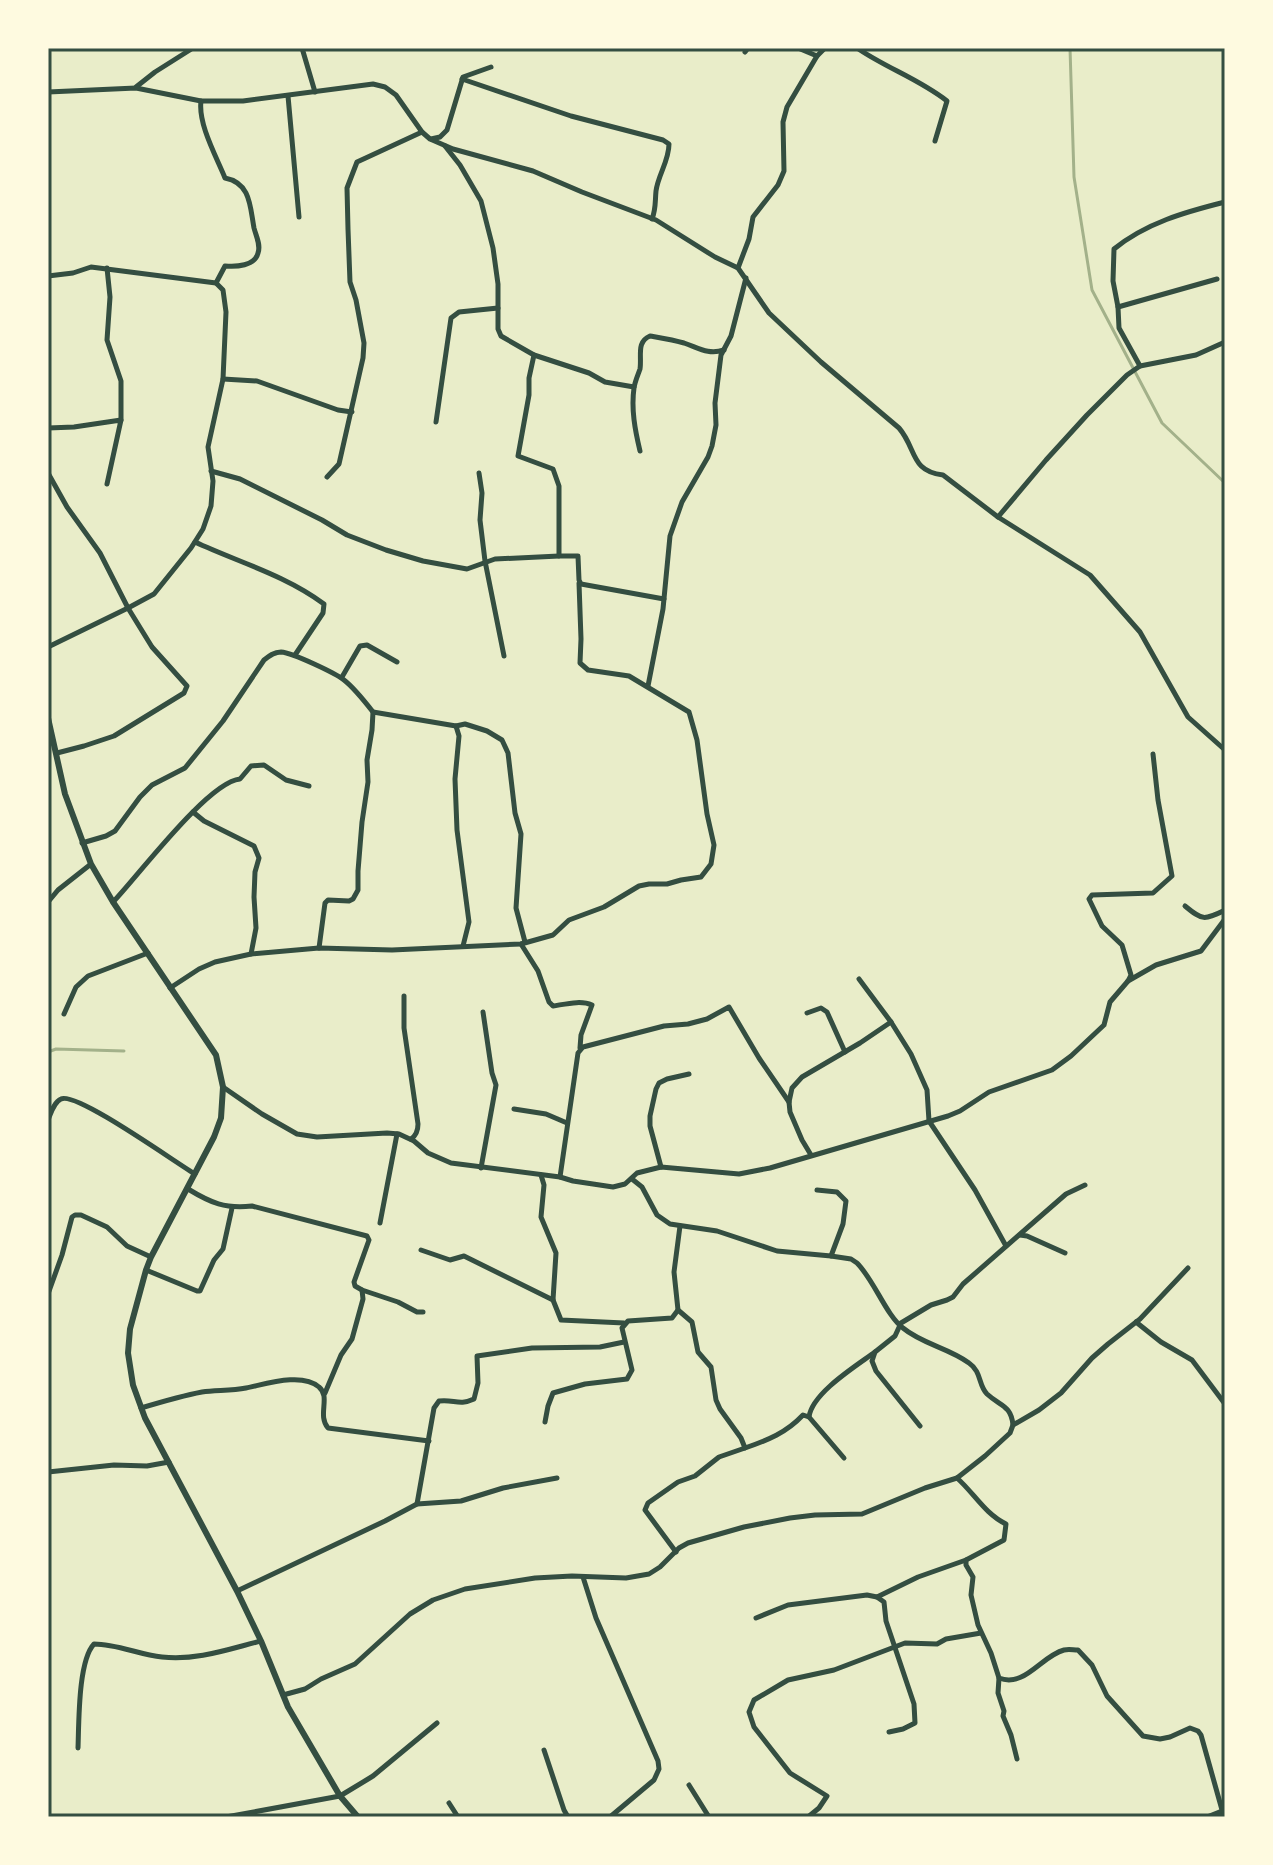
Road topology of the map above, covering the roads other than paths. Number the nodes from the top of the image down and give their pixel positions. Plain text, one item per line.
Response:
1 (193, 48) edge
2 (302, 48) edge
3 (798, 48) edge
4 (825, 48) edge
5 (857, 48) edge
6 (817, 56) junction
7 (491, 67) dead end
8 (462, 79) junction
9 (136, 88) junction
10 (48, 92) edge
11 (315, 92) junction
12 (288, 96) junction
13 (201, 101) junction
14 (422, 132) junction
15 (430, 139) junction
16 (935, 141) dead end
17 (444, 145) junction
18 (1225, 202) edge
19 (299, 217) dead end
20 (652, 219) junction
21 (107, 268) junction
22 (738, 268) junction
23 (48, 276) edge
24 (746, 278) junction
25 (1217, 279) dead end
26 (216, 283) junction
27 (1118, 307) junction
28 (498, 308) junction
29 (1225, 342) edge
30 (724, 350) junction
31 (534, 355) junction
32 (1140, 366) junction
33 (223, 379) junction
34 (634, 387) junction
35 (352, 412) junction
36 (121, 420) junction
37 (436, 422) dead end
38 (48, 428) edge
39 (640, 451) dead end
40 (211, 471) junction
41 (48, 473) edge
42 (479, 473) dead end
43 (327, 477) dead end
44 (107, 484) dead end
45 (998, 517) junction
46 (195, 542) junction
47 (559, 556) junction
48 (485, 561) junction
49 (579, 583) junction
50 (664, 599) junction
51 (128, 608) junction
52 (48, 647) edge
53 (295, 655) junction
54 (504, 656) dead end
55 (397, 662) dead end
56 (342, 677) junction
57 (648, 686) junction
58 (373, 712) junction
59 (48, 718) edge
60 (456, 726) junction
61 (1225, 750) edge
62 (57, 753) junction
63 (1153, 754) dead end
64 (309, 786) dead end
65 (193, 812) junction
66 (82, 843) junction
67 (91, 864) junction
68 (48, 902) edge
69 (113, 902) junction
70 (1185, 906) dead end
71 (1225, 910) edge
72 (1225, 919) edge
73 (523, 943) junction
74 (463, 946) junction
75 (319, 948) junction
76 (148, 952) junction
77 (251, 954) junction
78 (859, 979) dead end
79 (1128, 981) junction
80 (170, 988) junction
81 (404, 996) dead end
82 (483, 1012) dead end
83 (807, 1013) dead end
84 (64, 1014) dead end
85 (891, 1022) junction
86 (580, 1049) junction
87 (845, 1052) junction
88 (689, 1074) dead end
89 (223, 1087) junction
90 (789, 1102) junction
91 (514, 1109) dead end
92 (48, 1120) edge
93 (929, 1121) junction
94 (567, 1123) junction
95 (397, 1134) junction
96 (411, 1139) junction
97 (811, 1155) junction
98 (661, 1167) junction
99 (481, 1168) junction
100 (195, 1175) junction
101 (541, 1175) junction
102 (560, 1177) junction
103 (632, 1179) junction
104 (1085, 1185) dead end
105 (188, 1189) junction
106 (817, 1190) dead end
107 (232, 1208) junction
108 (380, 1223) dead end
109 (680, 1226) junction
110 (1019, 1235) junction
111 (1006, 1246) junction
112 (421, 1250) dead end
113 (1065, 1253) dead end
114 (831, 1256) junction
115 (151, 1257) junction
116 (1188, 1268) dead end
117 (146, 1270) junction
118 (362, 1290) junction
119 (48, 1294) edge
120 (553, 1300) junction
121 (678, 1310) junction
122 (423, 1312) dead end
123 (1136, 1322) junction
124 (624, 1323) junction
125 (899, 1326) junction
126 (624, 1342) junction
127 (875, 1352) junction
128 (324, 1395) junction
129 (1225, 1404) edge
130 (141, 1408) junction
131 (809, 1417) junction
132 (545, 1422) dead end
133 (1013, 1425) junction
134 (920, 1426) dead end
135 (429, 1441) junction
136 (745, 1448) junction
137 (844, 1458) dead end
138 (170, 1462) junction
139 (48, 1472) edge
140 (557, 1478) dead end
141 (957, 1478) junction
142 (417, 1504) junction
143 (676, 1552) junction
144 (966, 1560) junction
145 (583, 1577) junction
146 (237, 1591) junction
147 (877, 1597) junction
148 (756, 1618) dead end
149 (981, 1633) junction
150 (261, 1641) junction
151 (896, 1647) junction
152 (999, 1678) junction
153 (282, 1695) junction
154 (437, 1723) dead end
155 (889, 1732) dead end
156 (78, 1748) dead end
157 (544, 1750) dead end
158 (1017, 1759) dead end
159 (689, 1785) dead end
160 (340, 1796) junction
161 (449, 1803) dead end
162 (1223, 1814) edge
163 (226, 1817) edge
164 (358, 1817) edge
165 (458, 1817) edge
166 (568, 1817) edge
167 (610, 1817) edge
168 (709, 1817) edge
169 (808, 1817) edge
170 (1207, 1817) edge

1 - 9 street
2 - 11 street
3 - 6 street
4 - 6 street
5 - 16 street
6 - 22 street
7 - 8 street
8 - 15 street
8 - 20 street
9 - 10 street
9 - 13 street
11 - 12 street
11 - 14 street
12 - 13 street
12 - 19 street
13 - 26 street
14 - 15 street
14 - 35 street
15 - 17 street
17 - 20 street
17 - 28 street
18 - 27 street
20 - 22 street
21 - 23 street
21 - 26 street
21 - 36 street
22 - 24 street
24 - 30 street
24 - 45 street
25 - 27 street
26 - 33 street
27 - 32 street
28 - 31 street
28 - 37 street
29 - 32 street
30 - 34 street
30 - 50 street
31 - 34 street
31 - 47 street
32 - 45 street
33 - 35 street
33 - 40 street
34 - 39 street
35 - 43 street
36 - 38 street
36 - 44 street
40 - 46 street
40 - 48 street
41 - 51 street
42 - 48 street
45 - 61 street
46 - 51 street
46 - 53 street
47 - 48 street
47 - 49 street
48 - 54 street
49 - 50 street
49 - 57 street
50 - 57 street
51 - 52 street
51 - 62 street
53 - 56 street
53 - 66 street
55 - 56 street
56 - 58 street
57 - 73 street
58 - 60 street
58 - 75 street
59 - 62 street
60 - 73 street
60 - 74 street
62 - 66 street
63 - 79 street
64 - 65 street
65 - 69 street
65 - 77 street
66 - 67 street
67 - 68 street
67 - 69 street
69 - 76 street
70 - 71 street
72 - 79 street
73 - 74 street
73 - 86 street
74 - 75 street
75 - 77 street
76 - 80 street
76 - 84 street
77 - 80 street
78 - 85 street
79 - 93 street
80 - 89 street
81 - 96 street
82 - 99 street
83 - 87 street
85 - 87 street
85 - 93 street
86 - 90 street
86 - 94 street
87 - 90 street
88 - 98 street
89 - 95 street
89 - 100 street
90 - 97 street
91 - 94 street
92 - 100 street
93 - 97 street
93 - 111 street
94 - 102 street
95 - 96 street
95 - 108 street
96 - 99 street
97 - 98 street
98 - 103 street
99 - 101 street
100 - 105 street
101 - 102 street
101 - 120 street
102 - 103 street
103 - 109 street
104 - 110 street
105 - 107 street
105 - 115 street
106 - 114 street
107 - 117 street
107 - 118 street
109 - 114 street
109 - 121 street
110 - 111 street
110 - 113 street
111 - 125 street
112 - 120 street
114 - 125 street
115 - 117 street
115 - 119 street
116 - 123 street
117 - 130 street
118 - 122 street
118 - 128 street
120 - 124 street
121 - 124 street
121 - 136 street
123 - 129 street
123 - 133 street
124 - 126 street
125 - 127 street
125 - 133 street
126 - 132 street
126 - 135 street
127 - 131 street
127 - 134 street
128 - 130 street
128 - 135 street
130 - 138 street
131 - 136 street
131 - 137 street
133 - 141 street
135 - 142 street
136 - 143 street
138 - 139 street
138 - 146 street
140 - 142 street
141 - 143 street
141 - 144 street
142 - 146 street
143 - 145 street
144 - 147 street
144 - 149 street
145 - 153 street
145 - 167 street
146 - 150 street
147 - 148 street
147 - 151 street
149 - 151 street
149 - 152 street
150 - 153 street
150 - 156 street
151 - 155 street
151 - 169 street
152 - 158 street
152 - 162 street
153 - 160 street
154 - 160 street
157 - 166 street
159 - 168 street
160 - 163 street
160 - 164 street
161 - 165 street
162 - 170 street

